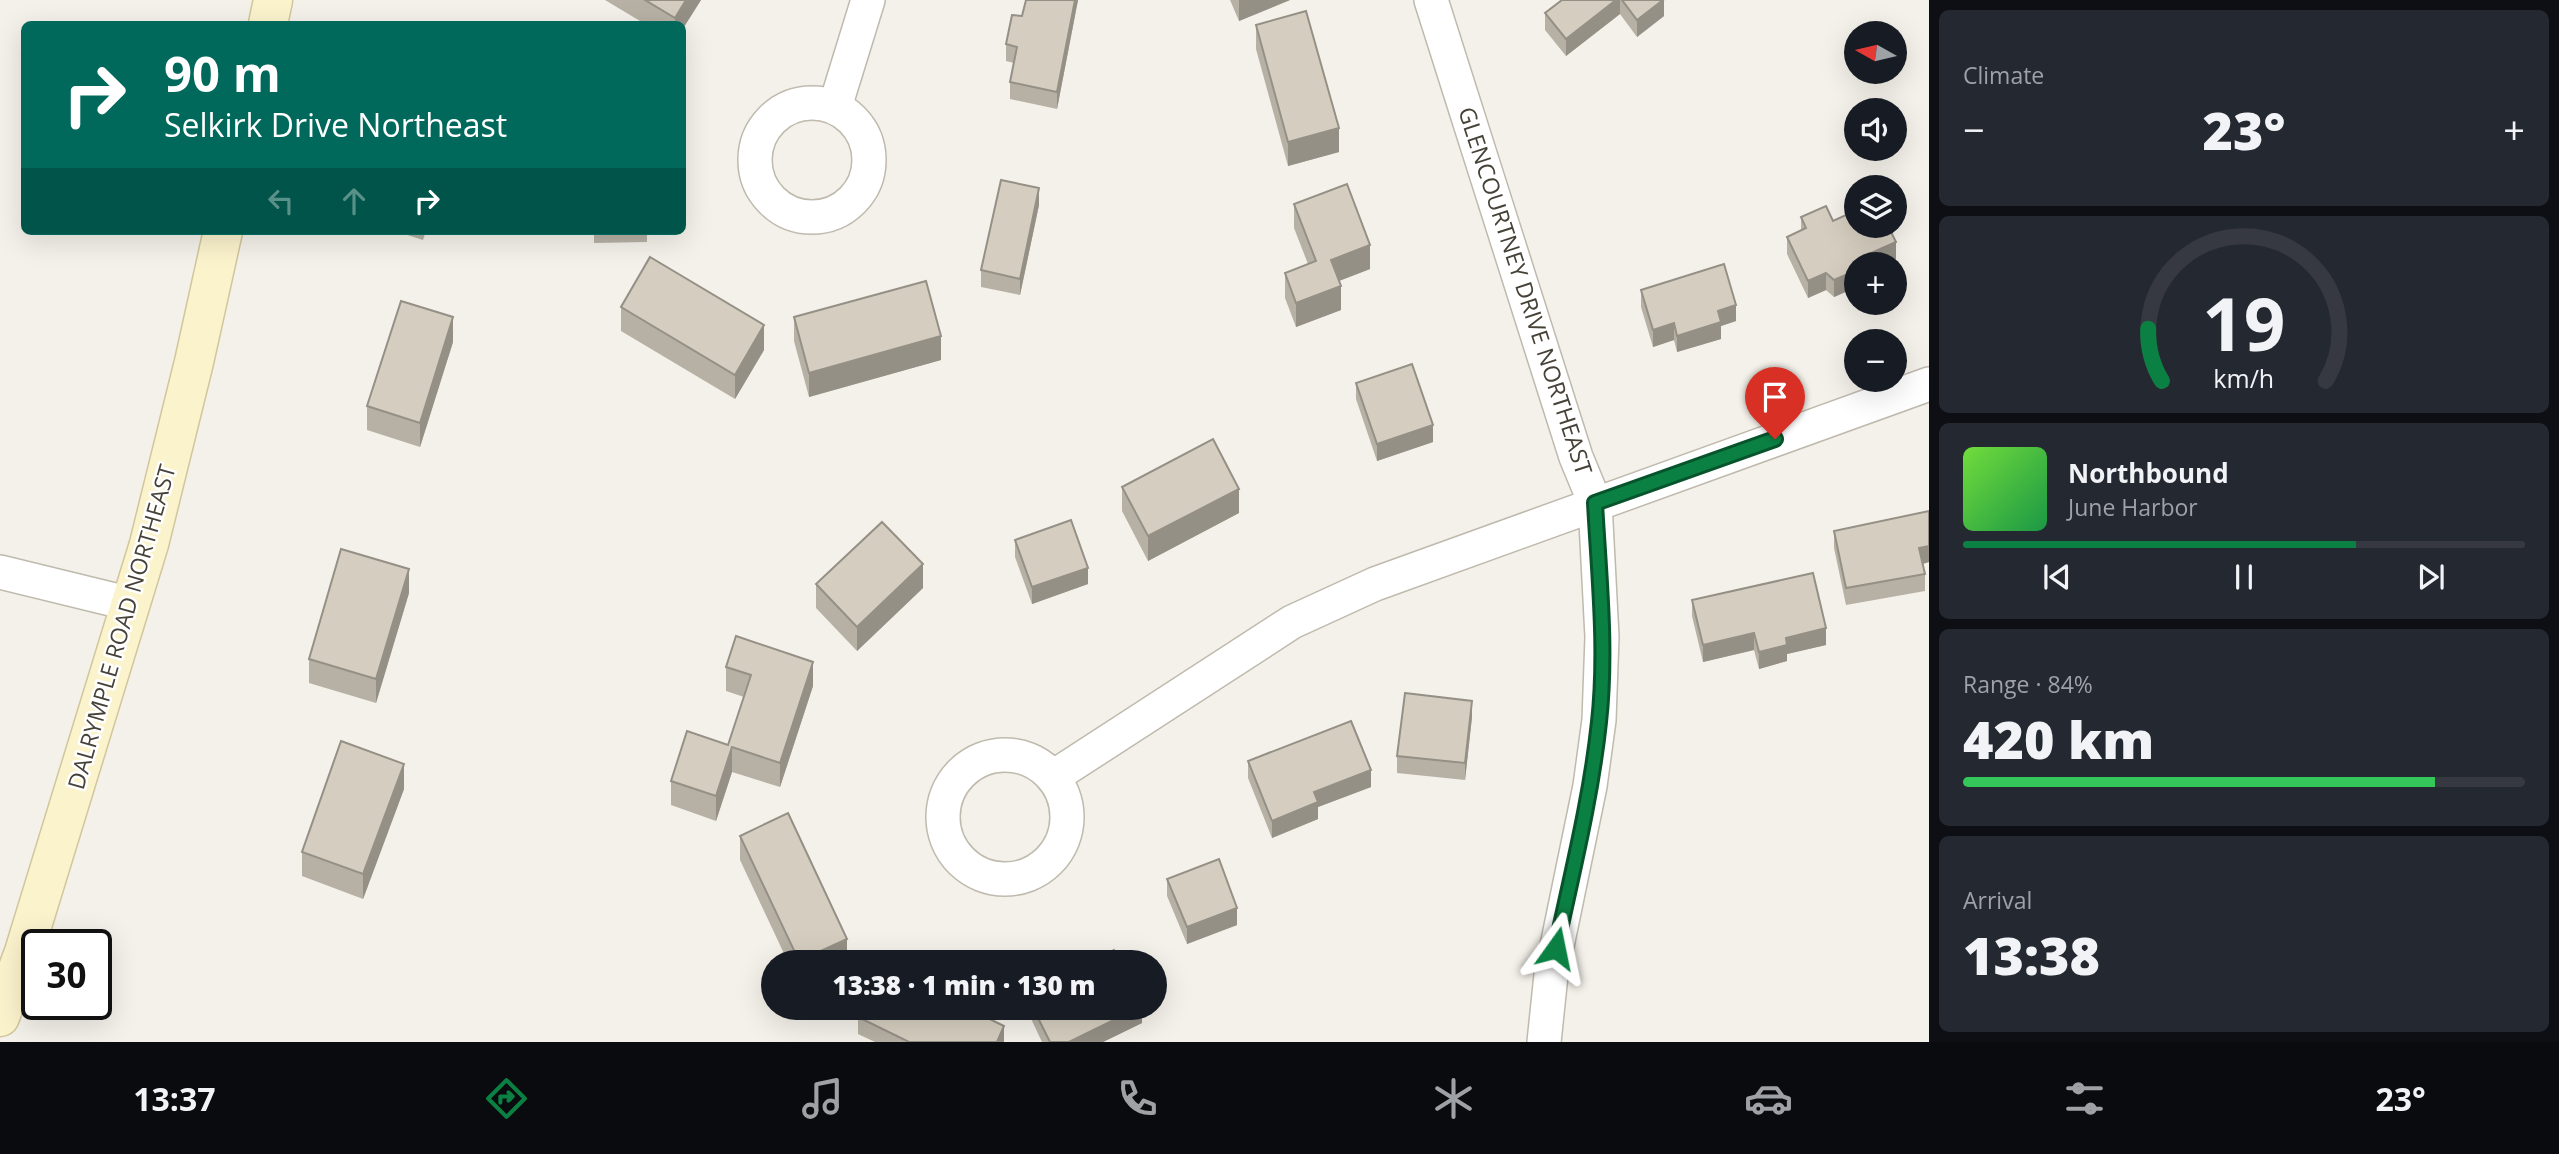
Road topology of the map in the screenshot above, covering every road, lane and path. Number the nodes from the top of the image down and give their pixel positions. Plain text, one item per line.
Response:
1 (273, 0) edge
2 (868, 0) edge
3 (1431, 0) edge
4 (269, 21) edge
5 (835, 107) dead end
6 (222, 235) edge
7 (1929, 384) edge
8 (1595, 503) junction
9 (0, 572) edge
10 (131, 604) junction
11 (1053, 777) dead end
12 (0, 1017) edge
13 (1544, 1042) edge

1 - 4 street
2 - 5 street
3 - 8 street, GLENCOURTNEY DRIVE NORTHEAST
6 - 10 street, DALRYMPLE ROAD NORTHEAST
7 - 8 street
8 - 11 street
8 - 13 street, GLENCOURTNEY DRIVE NORTHEAST
9 - 10 street
10 - 12 street, DALRYMPLE ROAD NORTHEAST

